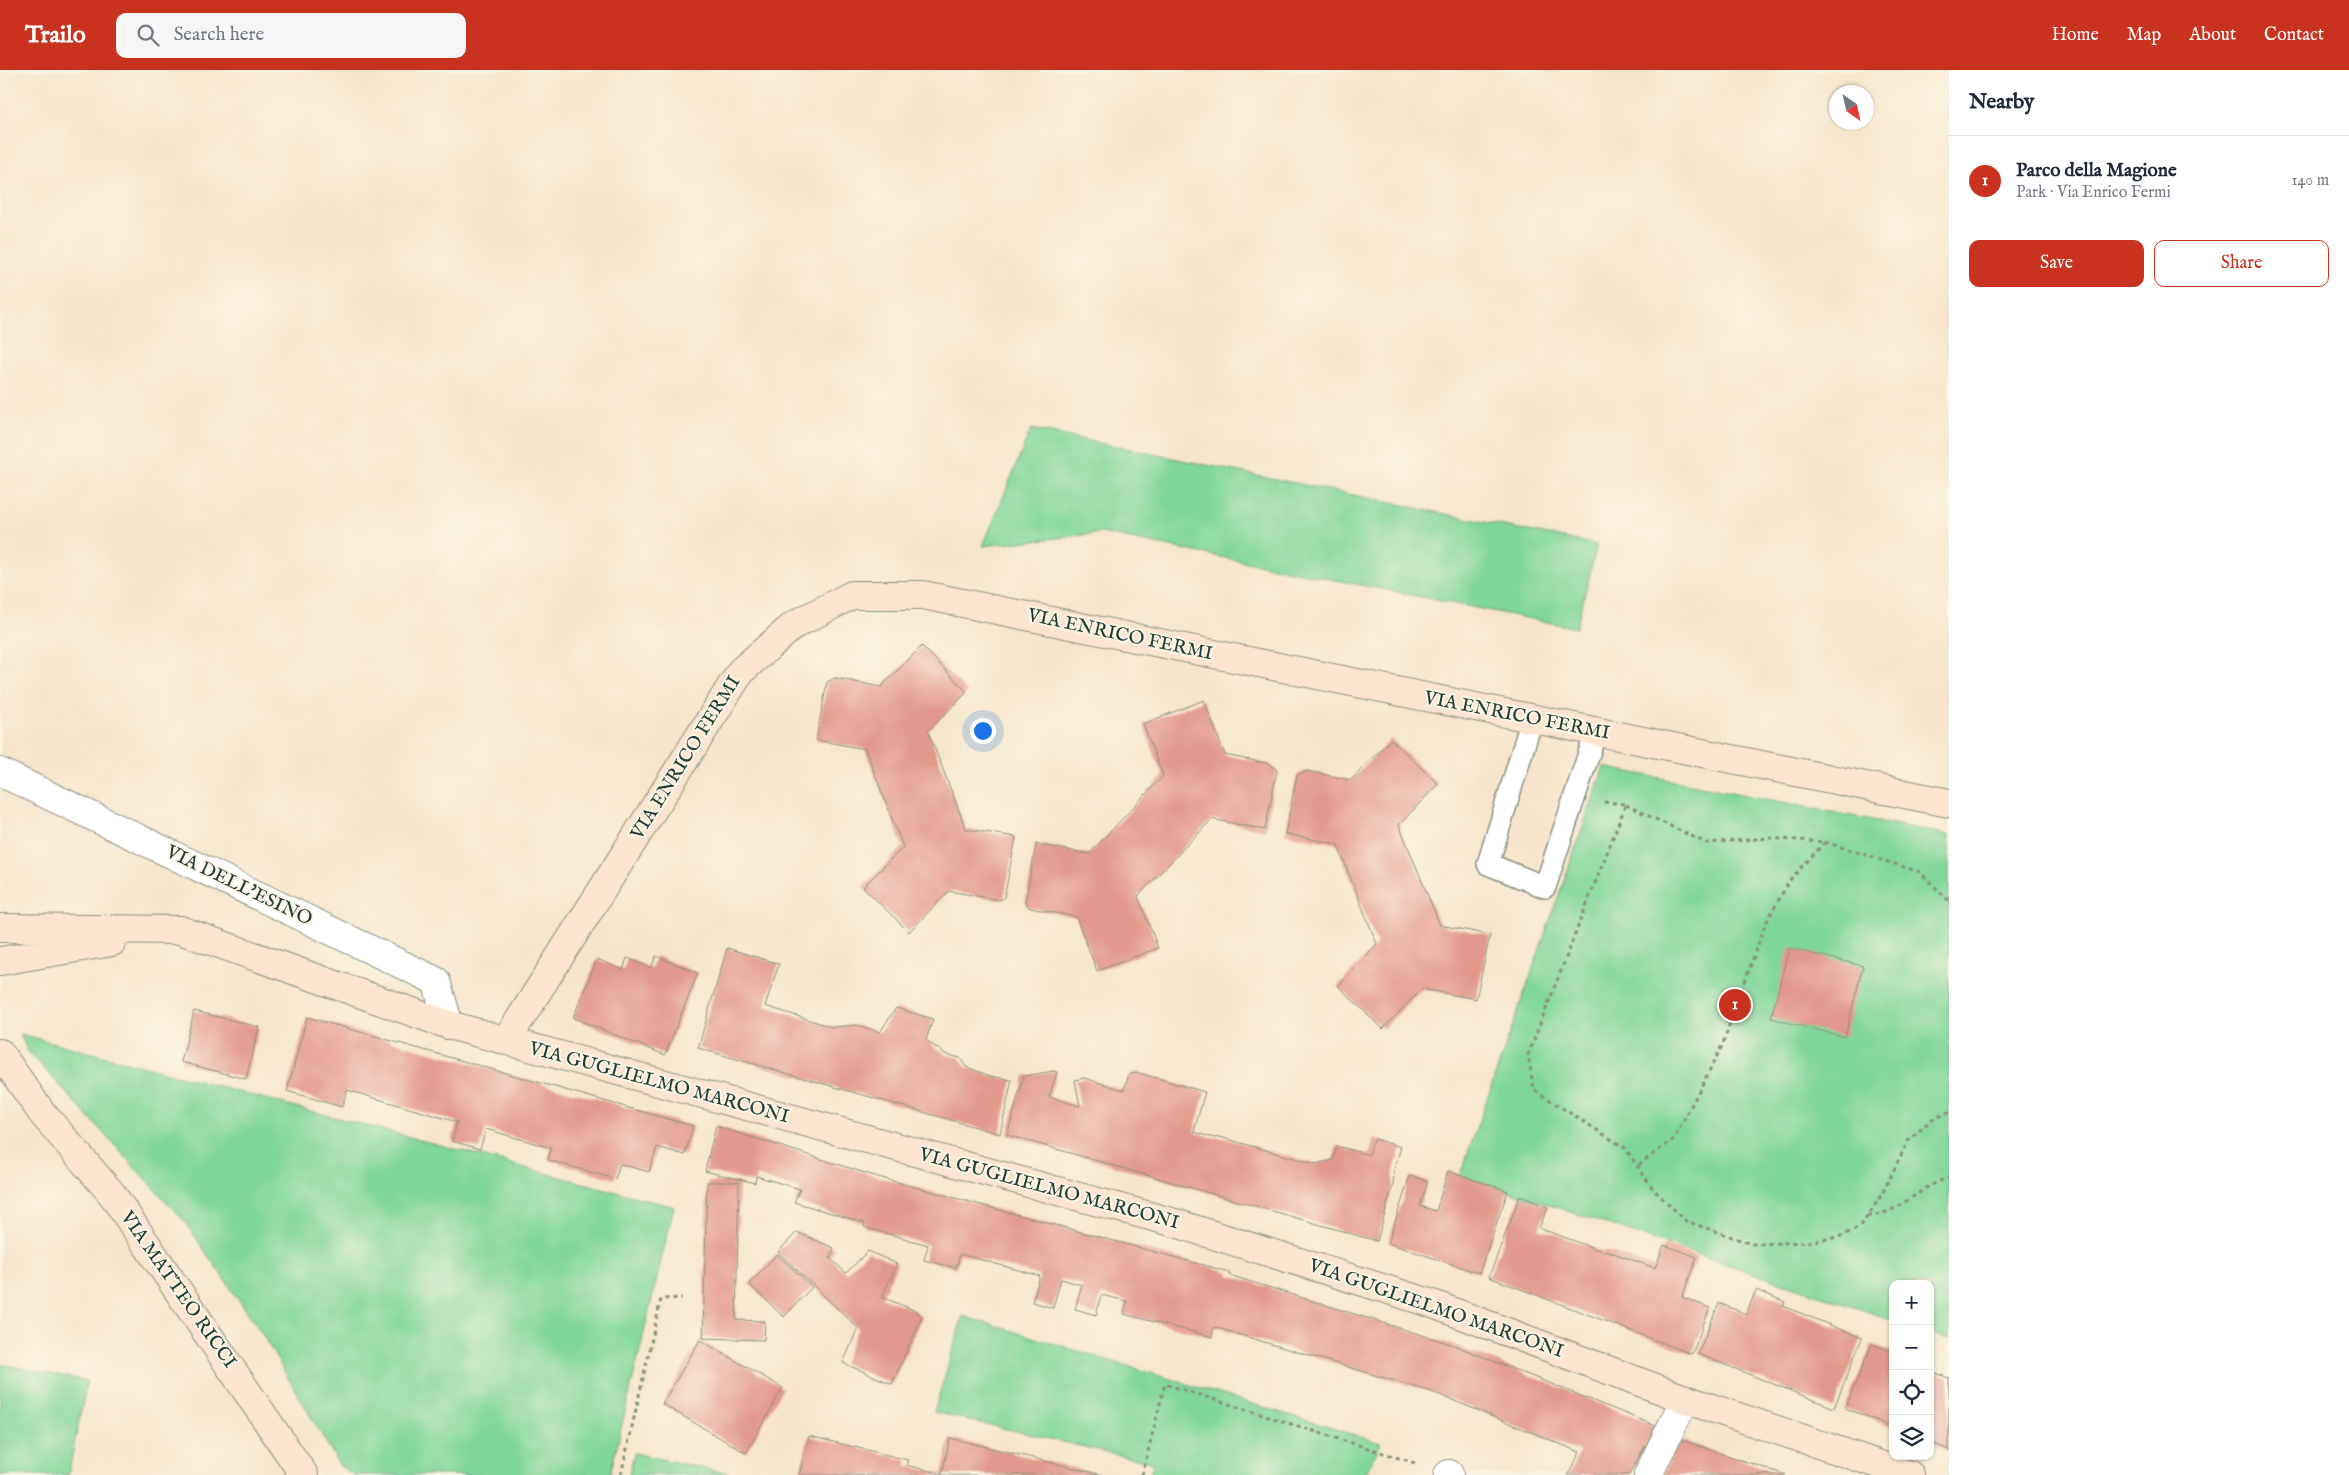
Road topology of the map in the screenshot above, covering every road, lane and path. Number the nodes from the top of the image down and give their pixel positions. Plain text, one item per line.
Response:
1 (1532, 719) junction
2 (1596, 732) junction
3 (0, 772) edge
4 (1574, 797) junction
5 (1949, 803) edge
6 (1626, 804) junction
7 (1825, 842) junction
8 (1949, 901) edge
9 (0, 928) edge
10 (180, 930) junction
11 (0, 961) edge
12 (449, 1026) junction
13 (506, 1041) junction
14 (0, 1053) edge
15 (0, 1083) edge
16 (1949, 1112) edge
17 (42, 1113) junction
18 (1637, 1166) junction
19 (1949, 1178) edge
20 (1868, 1216) junction
21 (682, 1298) dead end
22 (1685, 1398) junction
23 (1448, 1474) edge
24 (304, 1475) edge
25 (620, 1475) edge
26 (1142, 1475) edge
27 (1648, 1475) edge
28 (1910, 1475) edge

1 - 2 street, VIA ENRICO FERMI
1 - 4 lane
1 - 13 street, VIA ENRICO FERMI
2 - 4 lane
2 - 5 street, VIA ENRICO FERMI
3 - 12 street, VIA DELL'ESINO
4 - 6 path
6 - 7 path
6 - 18 path
7 - 8 path
7 - 18 path
9 - 10 street, VIA GUGLIELMO MARCONI
10 - 11 street, VIA GUGLIELMO MARCONI
10 - 12 street, VIA GUGLIELMO MARCONI
12 - 13 street, VIA GUGLIELMO MARCONI
13 - 22 street, VIA GUGLIELMO MARCONI
14 - 17 street, VIA MATTEO RICCI
15 - 17 street, VIA MATTEO RICCI
16 - 20 path
17 - 24 street, VIA MATTEO RICCI
18 - 20 path
19 - 20 path
21 - 25 path
22 - 27 street
22 - 28 street, VIA GUGLIELMO MARCONI
23 - 26 path

